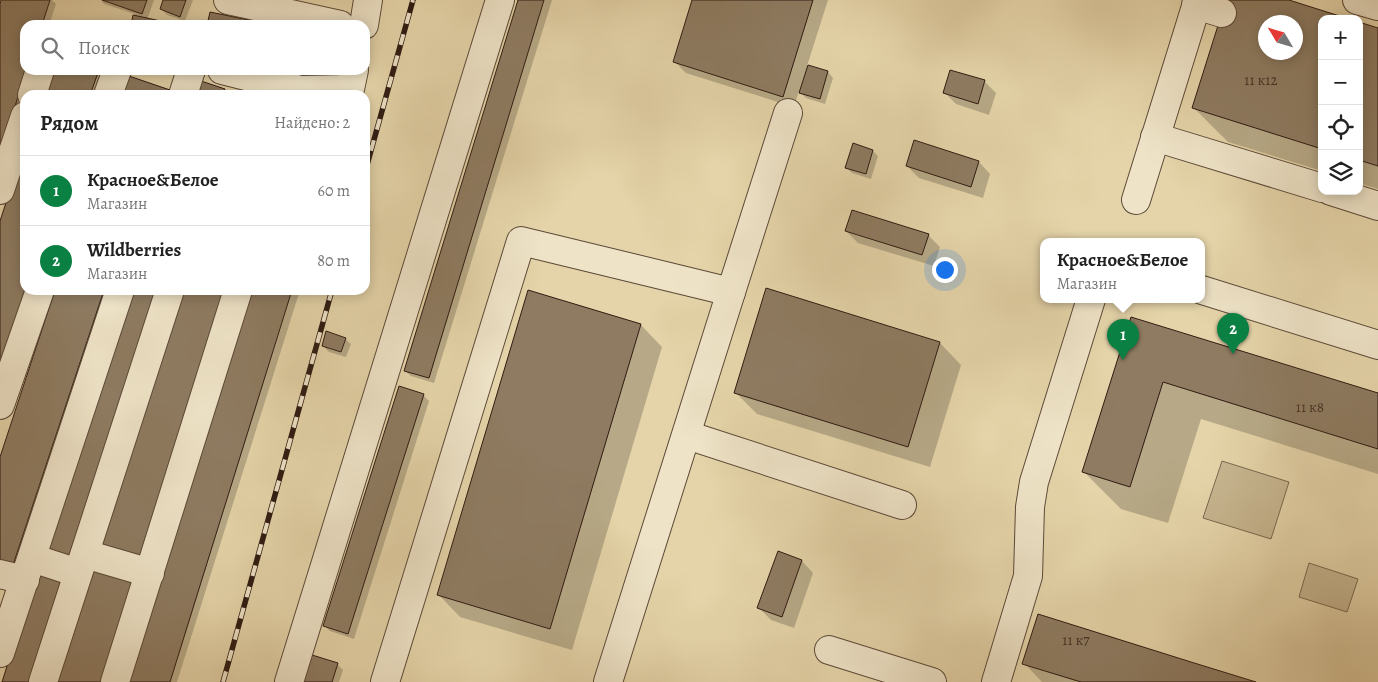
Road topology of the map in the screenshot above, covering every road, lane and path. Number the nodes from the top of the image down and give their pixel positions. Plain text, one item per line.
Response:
1 (228, 0) edge
2 (368, 0) edge
3 (500, 0) edge
4 (1357, 0) edge
5 (1205, 6) edge
6 (1378, 6) edge
7 (318, 20) edge
8 (365, 20) edge
9 (38, 75) edge
10 (115, 75) edge
11 (190, 75) edge
12 (353, 75) edge
13 (232, 80) edge
14 (34, 90) edge
15 (110, 90) edge
16 (185, 90) edge
17 (289, 90) edge
18 (333, 90) edge
19 (788, 113) dead end
20 (20, 131) edge
21 (1155, 137) junction
22 (1318, 187) edge
23 (0, 190) edge
24 (1344, 195) edge
25 (1136, 200) dead end
26 (1378, 206) edge
27 (1205, 291) edge
28 (731, 292) junction
29 (38, 295) edge
30 (118, 295) edge
31 (168, 295) edge
32 (236, 295) edge
33 (1090, 303) edge
34 (1378, 345) edge
35 (0, 405) edge
36 (687, 436) junction
37 (902, 505) dead end
38 (81, 564) junction
39 (19, 571) edge
40 (150, 573) junction
41 (830, 650) dead end
42 (0, 653) edge
43 (43, 682) edge
44 (116, 682) edge
45 (289, 682) edge
46 (385, 682) edge
47 (608, 682) edge
48 (932, 682) edge
49 (996, 682) edge

1 - 7 lane
2 - 8 lane
3 - 45 lane
4 - 6 lane
5 - 21 lane
9 - 14 lane
10 - 15 lane
11 - 16 lane
12 - 18 lane
13 - 17 lane
19 - 28 lane
20 - 23 lane
21 - 22 lane
21 - 25 lane
24 - 26 lane
27 - 34 lane
28 - 36 lane
28 - 46 lane
29 - 35 lane
30 - 39 lane
31 - 38 lane
32 - 40 lane
33 - 49 lane
36 - 37 lane
36 - 47 lane
38 - 39 lane
38 - 40 lane
38 - 43 lane
39 - 42 lane
40 - 44 lane
41 - 48 lane

